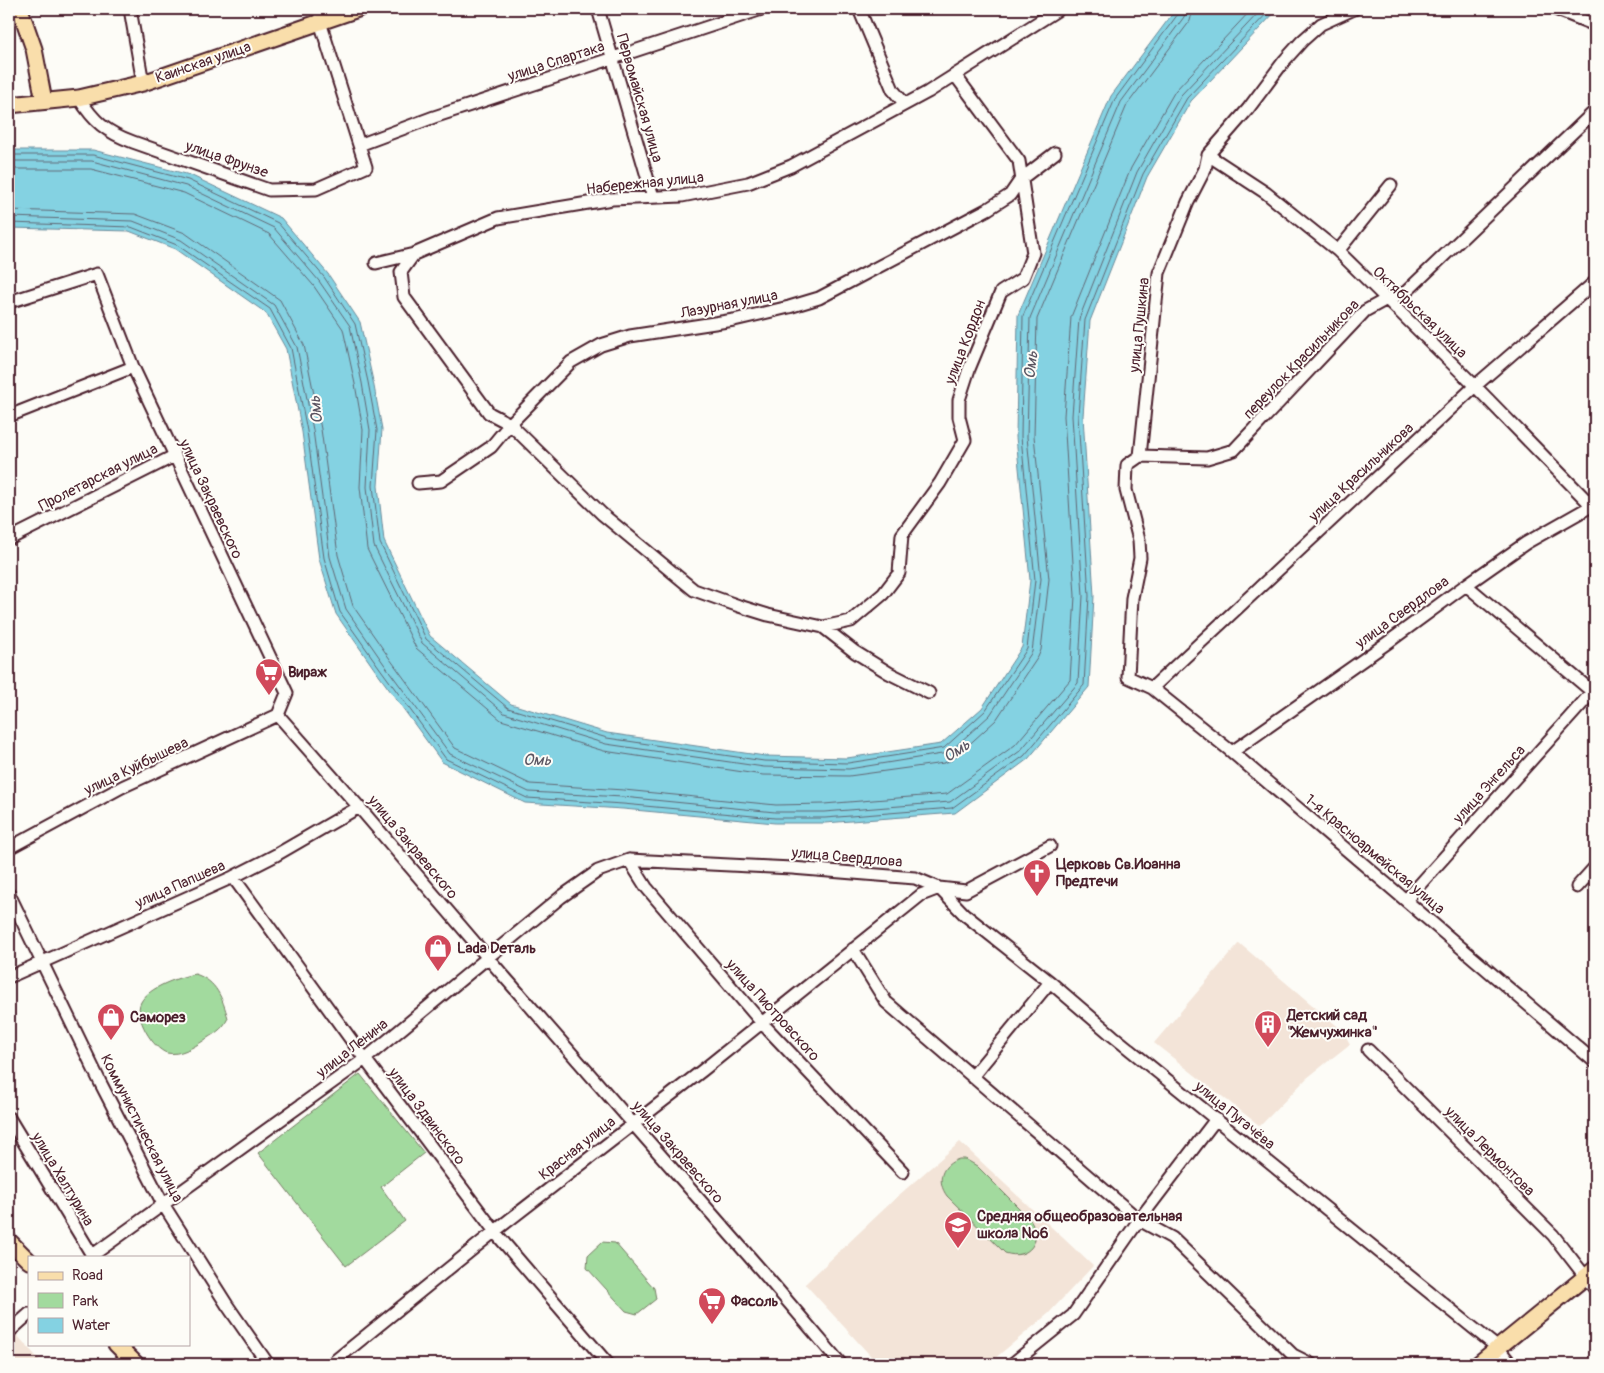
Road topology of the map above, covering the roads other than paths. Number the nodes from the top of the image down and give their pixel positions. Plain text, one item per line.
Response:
1 (20, 9) edge
2 (130, 9) edge
3 (358, 9) edge
4 (598, 9) edge
5 (762, 9) edge
6 (859, 9) edge
7 (1059, 9) edge
8 (1354, 9) edge
9 (1554, 9) edge
10 (320, 15) edge
11 (1595, 26) edge
12 (613, 58) junction
13 (955, 75) junction
14 (143, 83) junction
15 (79, 98) junction
16 (44, 101) junction
17 (904, 104) junction
18 (9, 105) edge
19 (1595, 111) edge
20 (360, 145) junction
21 (1055, 153) dead end
22 (1208, 155) junction
23 (1022, 179) junction
24 (1391, 185) dead end
25 (653, 197) junction
26 (1338, 251) junction
27 (414, 254) junction
28 (376, 263) dead end
29 (1595, 282) edge
30 (1385, 300) junction
31 (9, 302) edge
32 (133, 367) junction
33 (1475, 386) junction
34 (9, 416) edge
35 (510, 424) junction
36 (174, 456) junction
37 (1140, 456) junction
38 (418, 483) dead end
39 (1595, 507) edge
40 (9, 539) edge
41 (1466, 584) junction
42 (823, 627) junction
43 (1152, 688) junction
44 (1594, 691) edge
45 (929, 693) dead end
46 (278, 715) junction
47 (1232, 752) junction
48 (359, 806) junction
49 (1050, 846) dead end
50 (9, 848) edge
51 (629, 860) junction
52 (1595, 867) edge
53 (233, 877) junction
54 (1577, 887) dead end
55 (939, 888) junction
56 (9, 894) edge
57 (1406, 900) junction
58 (853, 949) junction
59 (488, 958) junction
60 (42, 962) junction
61 (9, 978) edge
62 (1050, 982) junction
63 (762, 1023) junction
64 (1368, 1050) dead end
65 (365, 1059) junction
66 (1595, 1062) edge
67 (972, 1077) junction
68 (9, 1118) edge
69 (1216, 1119) junction
70 (633, 1123) junction
71 (903, 1172) dead end
72 (163, 1204) junction
73 (1139, 1220) junction
74 (495, 1231) junction
75 (9, 1241) edge
76 (91, 1256) edge
77 (28, 1260) edge
78 (1592, 1279) edge
79 (28, 1315) edge
80 (9, 1332) edge
81 (118, 1346) edge
82 (1498, 1348) junction
83 (136, 1364) edge
84 (268, 1364) edge
85 (331, 1364) edge
86 (608, 1364) edge
87 (841, 1364) edge
88 (1012, 1364) edge
89 (1311, 1364) edge
90 (1478, 1364) edge
91 (1511, 1364) edge

1 - 16 main road
2 - 14 street
3 - 10 main road, Каинская улица
4 - 12 street, Первомайская улица
5 - 12 street, улица Спартака
6 - 17 street
7 - 13 street, Набережная улица
8 - 22 street, улица Пушкина
9 - 11 street
10 - 14 main road, Каинская улица
10 - 20 street, улица Фрунзе
12 - 20 street, улица Спартака
12 - 25 street, Первомайская улица
13 - 17 street, Набережная улица
13 - 23 street, улица Кордон
14 - 15 main road, Каинская улица
15 - 16 main road, Каинская улица
15 - 20 street, улица Фрунзе
16 - 18 main road, Каинская улица
17 - 25 street, Набережная улица
19 - 30 street, переулок Красильникова
21 - 23 street, Лазурная улица
22 - 26 street, Октябрьская улица
22 - 37 street, улица Пушкина
23 - 35 street, Лазурная улица
23 - 42 street, улица Кордон
24 - 26 street
25 - 27 street, Набережная улица
26 - 30 street, Октябрьская улица
27 - 28 street, Набережная улица
27 - 35 street
29 - 33 street, улица Красильникова
30 - 33 street, Октябрьская улица
30 - 37 street, переулок Красильникова
31 - 32 street, улица Закраевского
32 - 34 street
32 - 36 street, улица Закраевского
33 - 39 street, Октябрьская улица
33 - 43 street, улица Красильникова
35 - 38 street, Лазурная улица
35 - 42 street
36 - 40 street, Пролетарская улица
36 - 46 street, улица Закраевского
37 - 43 street, 1-я Красноармейская улица
39 - 41 street, улица Свердлова
41 - 44 street
41 - 47 street, улица Свердлова
42 - 45 street
43 - 47 street, 1-я Красноармейская улица
44 - 57 street, улица Энгельса
46 - 48 street, улица Закраевского
46 - 50 street, улица Куйбышева
47 - 57 street, 1-я Красноармейская улица
48 - 53 street, улица Папшева
48 - 59 street, улица Закраевского
49 - 55 street, улица Свердлова
51 - 55 street, улица Свердлова
51 - 59 street, улица Ленина
51 - 63 street, улица Пиотровского
52 - 54 street
53 - 60 street, улица Папшева
53 - 65 street, улица Здвинского
55 - 58 street, Красная улица
55 - 62 street, улица Пугачёва
56 - 60 street, Коммунистическая улица
57 - 66 street, 1-я Красноармейская улица
58 - 63 street, Красная улица
58 - 67 street
59 - 65 street, улица Ленина
59 - 70 street, улица Закраевского
60 - 61 street, улица Папшева
60 - 72 street, Коммунистическая улица
62 - 67 street
62 - 69 street, улица Пугачёва
63 - 70 street, Красная улица
63 - 71 street, улица Пиотровского
64 - 78 street, улица Лермонтова
65 - 72 street, улица Ленина
65 - 74 street, улица Здвинского
67 - 73 street
68 - 76 street, улица Халтурина
69 - 73 street
69 - 82 street, улица Пугачёва
70 - 74 street, Красная улица
70 - 87 street, улица Закраевского
72 - 76 street, улица Ленина
72 - 84 street, Коммунистическая улица
73 - 88 street
73 - 89 street
74 - 85 street, Красная улица
74 - 86 street, улица Здвинского
75 - 77 main road
78 - 82 main road
79 - 80 street
81 - 83 main road
82 - 90 main road
82 - 91 street, улица Пугачёва

